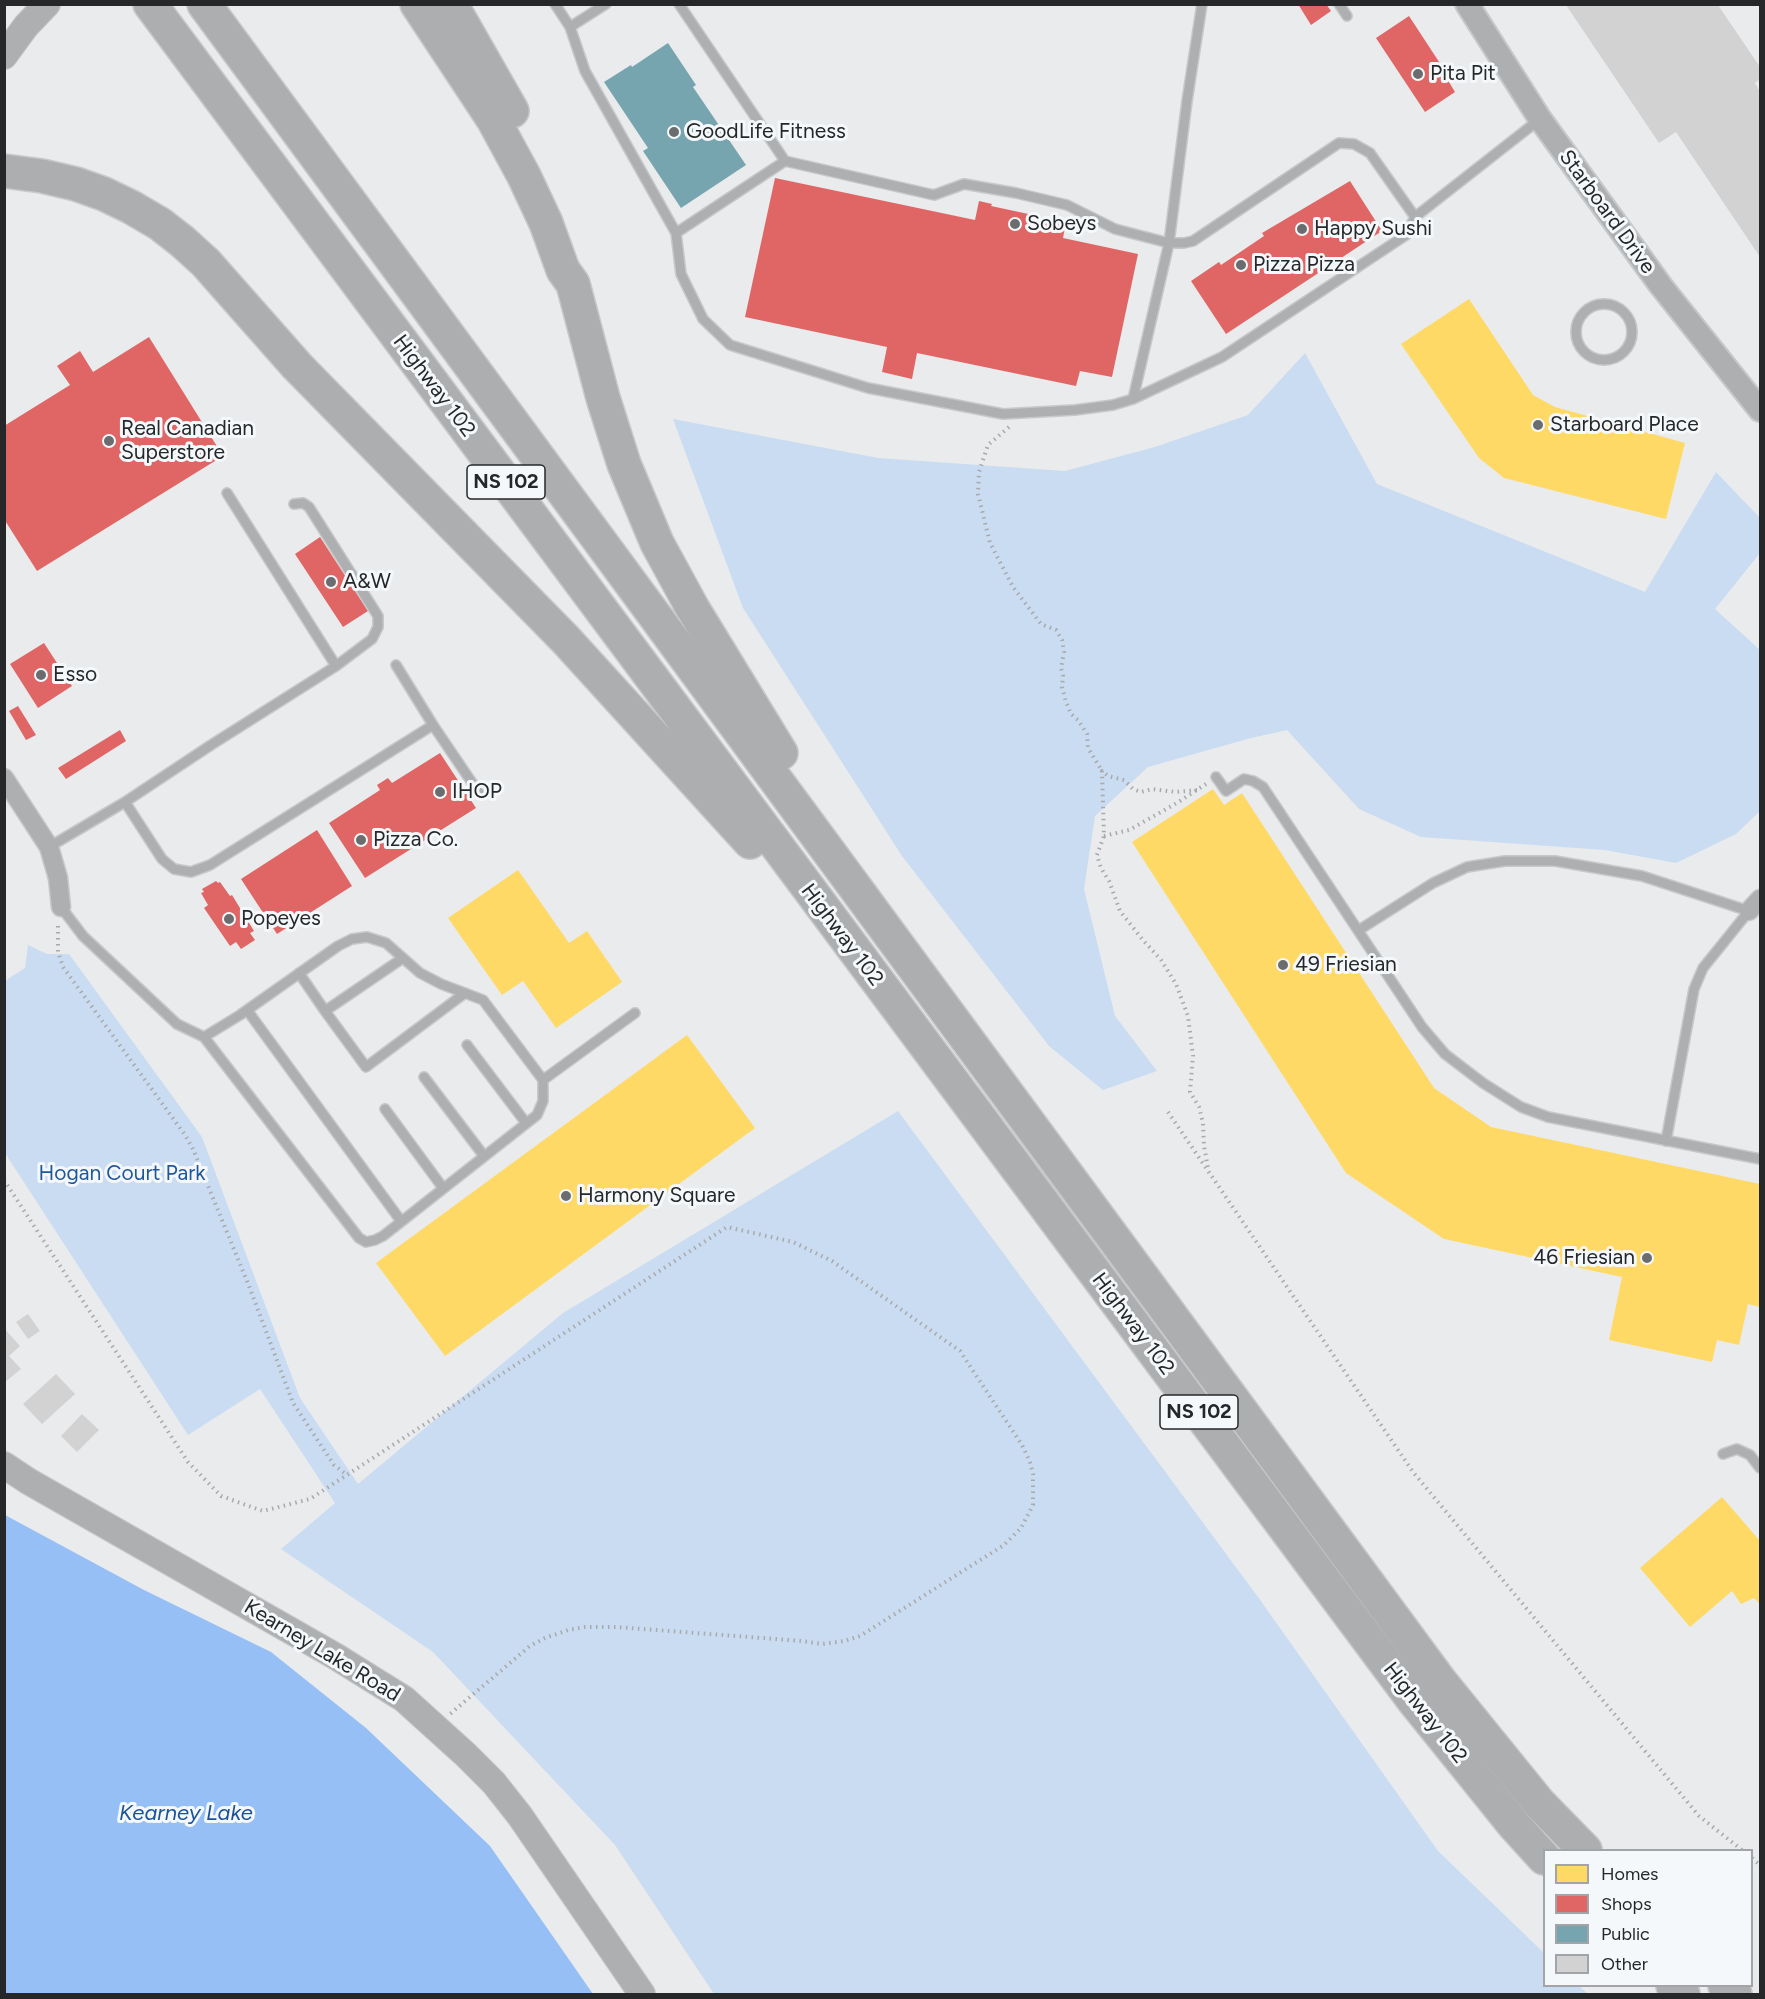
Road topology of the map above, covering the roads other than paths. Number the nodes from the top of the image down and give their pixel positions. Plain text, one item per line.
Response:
1 (47, 4) edge
2 (150, 4) edge
3 (204, 4) edge
4 (417, 4) edge
5 (451, 4) edge
6 (555, 4) edge
7 (606, 4) edge
8 (679, 4) edge
9 (1202, 4) edge
10 (1339, 4) edge
11 (1467, 4) edge
12 (1347, 16) dead end
13 (570, 27) junction
14 (4, 56) edge
15 (1540, 119) junction
16 (784, 161) junction
17 (4, 171) edge
18 (1414, 217) junction
19 (676, 233) junction
20 (1168, 243) junction
21 (573, 284) junction
22 (1611, 359) joint
23 (1133, 399) junction
24 (1761, 411) edge
25 (227, 493) dead end
26 (294, 504) dead end
27 (396, 665) dead end
28 (336, 666) junction
29 (433, 724) junction
30 (1216, 777) road end
31 (4, 778) edge
32 (479, 793) dead end
33 (125, 802) junction
34 (49, 847) junction
35 (1755, 905) edge
36 (60, 908) joint
37 (1359, 930) junction
38 (893, 937) junction
39 (403, 958) junction
40 (861, 960) junction
41 (299, 973) junction
42 (465, 993) junction
43 (247, 1010) junction
44 (325, 1011) junction
45 (635, 1013) dead end
46 (204, 1037) junction
47 (467, 1045) dead end
48 (424, 1077) dead end
49 (543, 1080) junction
50 (385, 1109) dead end
51 (526, 1123) junction
52 (1666, 1141) junction
53 (484, 1156) junction
54 (1761, 1159) edge
55 (443, 1188) junction
56 (401, 1221) junction
57 (1724, 1454) dead end
58 (4, 1465) edge
59 (1761, 1467) edge
60 (1583, 1849) edge
61 (1543, 1856) edge
62 (642, 1995) edge

1 - 14 main road
2 - 40 highway, Highway 102 / NS 102
3 - 38 highway, Highway 102 / NS 102
4 - 21 highway
5 - 21 highway
6 - 13 lane
7 - 13 lane
8 - 16 lane
9 - 20 lane
10 - 12 lane
11 - 15 street, Starboard Drive
13 - 19 lane
15 - 18 lane
15 - 24 street, Starboard Drive
16 - 19 lane
16 - 20 lane
17 - 40 highway
18 - 20 lane
18 - 23 lane
19 - 23 lane
20 - 23 lane
21 - 38 highway
22 - 22 lane
25 - 28 lane
26 - 28 lane
27 - 29 lane
28 - 33 lane
29 - 32 lane
29 - 33 lane
30 - 37 lane
31 - 34 street
33 - 34 lane
34 - 36 street
35 - 37 lane
35 - 52 lane
36 - 46 lane
37 - 52 lane
38 - 60 highway, Highway 102 / NS 102
39 - 41 lane
39 - 42 lane
39 - 44 lane
40 - 61 highway, Highway 102 / NS 102
41 - 43 lane
41 - 44 lane
42 - 44 lane
42 - 49 lane
43 - 46 lane
43 - 56 lane
45 - 49 lane
46 - 56 lane
47 - 51 lane
48 - 53 lane
49 - 51 lane
50 - 55 lane
51 - 53 lane
52 - 54 lane
53 - 55 lane
55 - 56 lane
57 - 59 lane
58 - 62 main road, Kearney Lake Road

